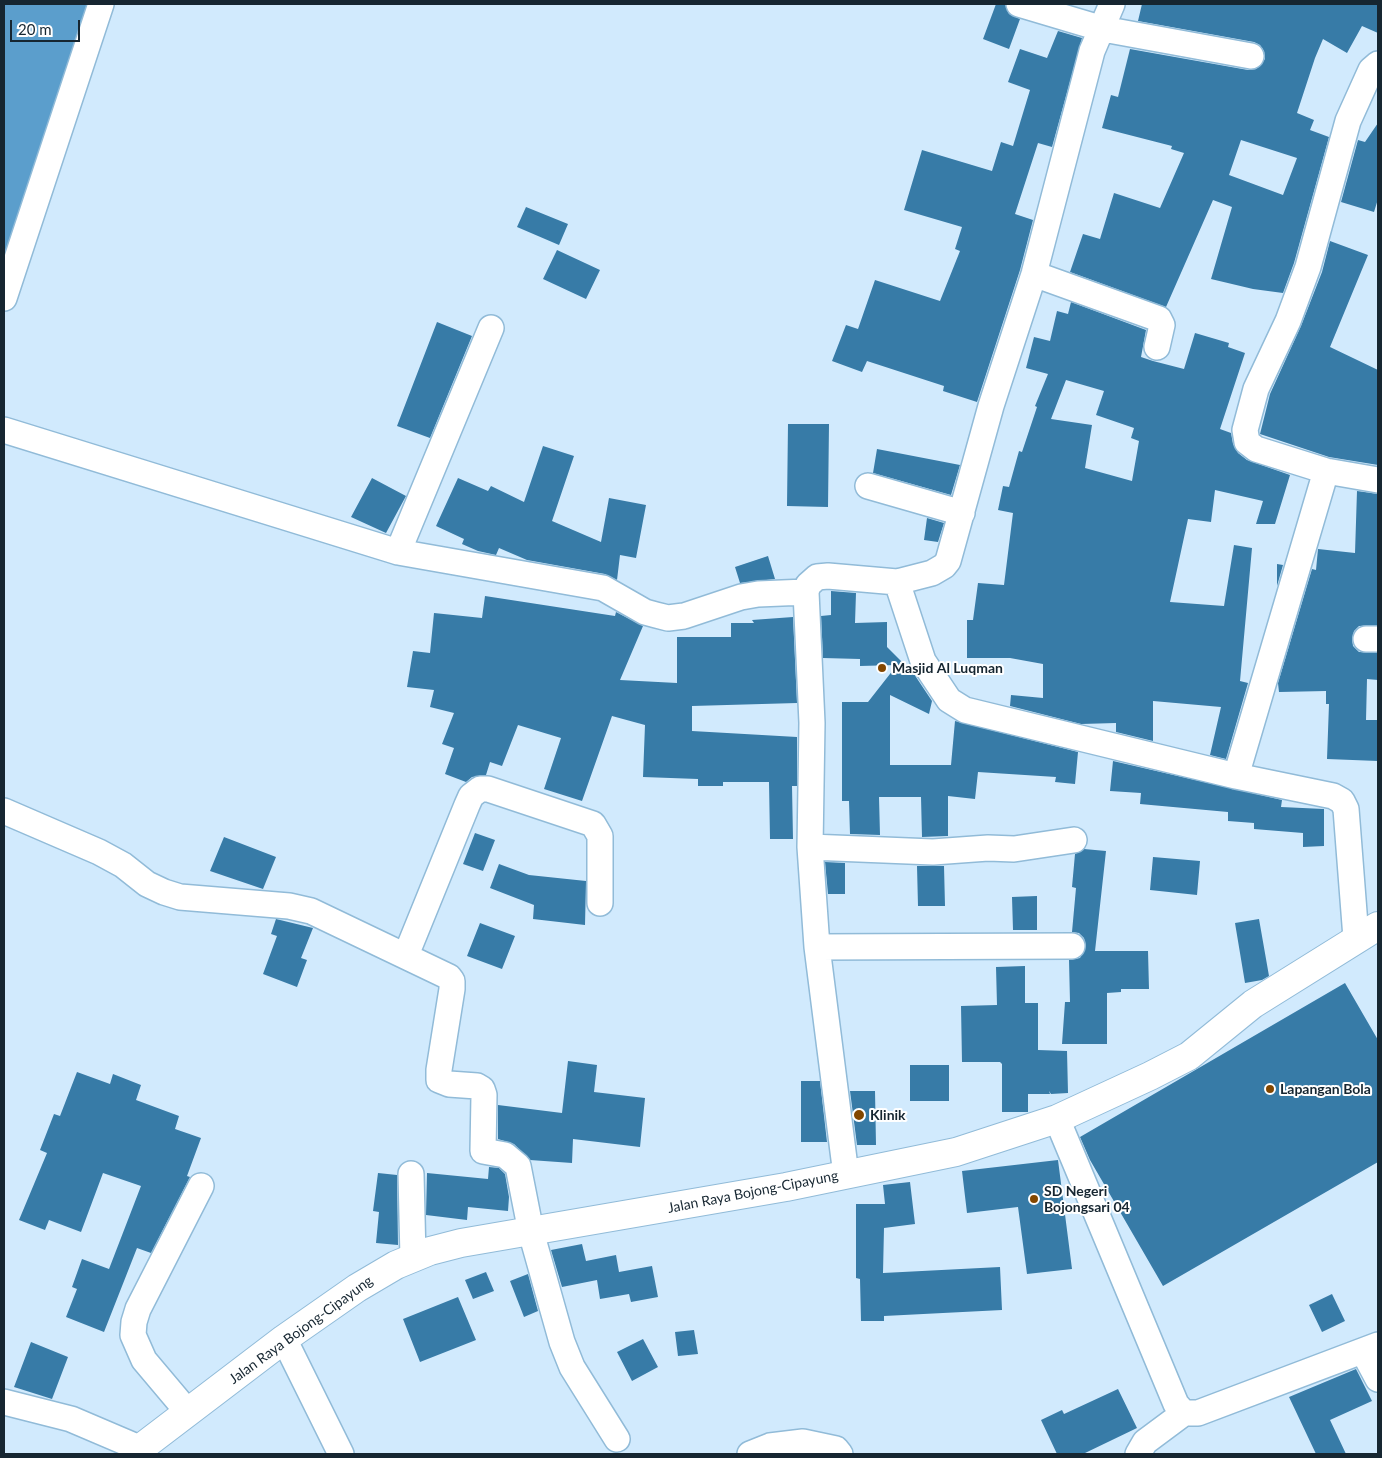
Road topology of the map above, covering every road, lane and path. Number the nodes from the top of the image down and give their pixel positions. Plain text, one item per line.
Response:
1 (101, 4) edge
2 (1019, 4) edge
3 (1112, 4) edge
4 (1103, 29) junction
5 (1251, 56) dead end
6 (1378, 64) edge
7 (1034, 274) junction
8 (4, 298) edge
9 (492, 328) dead end
10 (1157, 347) dead end
11 (4, 430) edge
12 (1326, 471) junction
13 (1378, 480) edge
14 (868, 486) dead end
15 (962, 513) junction
16 (398, 552) junction
17 (898, 582) junction
18 (806, 592) junction
19 (1236, 776) junction
20 (4, 811) edge
21 (1074, 840) dead end
22 (810, 847) junction
23 (600, 903) dead end
24 (1367, 932) edge
25 (1072, 946) dead end
26 (817, 947) junction
27 (406, 955) junction
28 (1057, 1119) junction
29 (411, 1174) dead end
30 (846, 1174) junction
31 (201, 1186) dead end
32 (531, 1232) junction
33 (412, 1258) junction
34 (284, 1339) junction
35 (1371, 1348) edge
36 (1378, 1379) edge
37 (4, 1402) edge
38 (187, 1411) junction
39 (1184, 1413) junction
40 (617, 1439) dead end
41 (136, 1451) edge
42 (341, 1454) edge
43 (750, 1454) edge
44 (840, 1454) edge
45 (1138, 1454) edge

1 - 8 street
2 - 4 street
3 - 4 street
4 - 5 street
4 - 7 street
6 - 12 street
7 - 10 street
7 - 15 street
9 - 16 street
11 - 16 street
12 - 13 street
12 - 19 street
14 - 15 street
15 - 17 street
16 - 18 street
17 - 18 street
17 - 19 street
18 - 22 street
19 - 24 street
20 - 27 street
21 - 22 street
22 - 26 street
23 - 27 street
24 - 28 street, Jalan Raya Bojong-Cipayung
25 - 26 street
26 - 30 street
27 - 32 street
28 - 30 street, Jalan Raya Bojong-Cipayung
28 - 39 street
29 - 33 street
30 - 32 street, Jalan Raya Bojong-Cipayung
31 - 38 street
32 - 33 street, Jalan Raya Bojong-Cipayung
32 - 40 street
33 - 34 street, Jalan Raya Bojong-Cipayung
34 - 38 street, Jalan Raya Bojong-Cipayung
34 - 42 street
35 - 36 street
35 - 39 street
37 - 41 street
38 - 41 street, Jalan Raya Bojong-Cipayung
39 - 45 street
43 - 44 street

